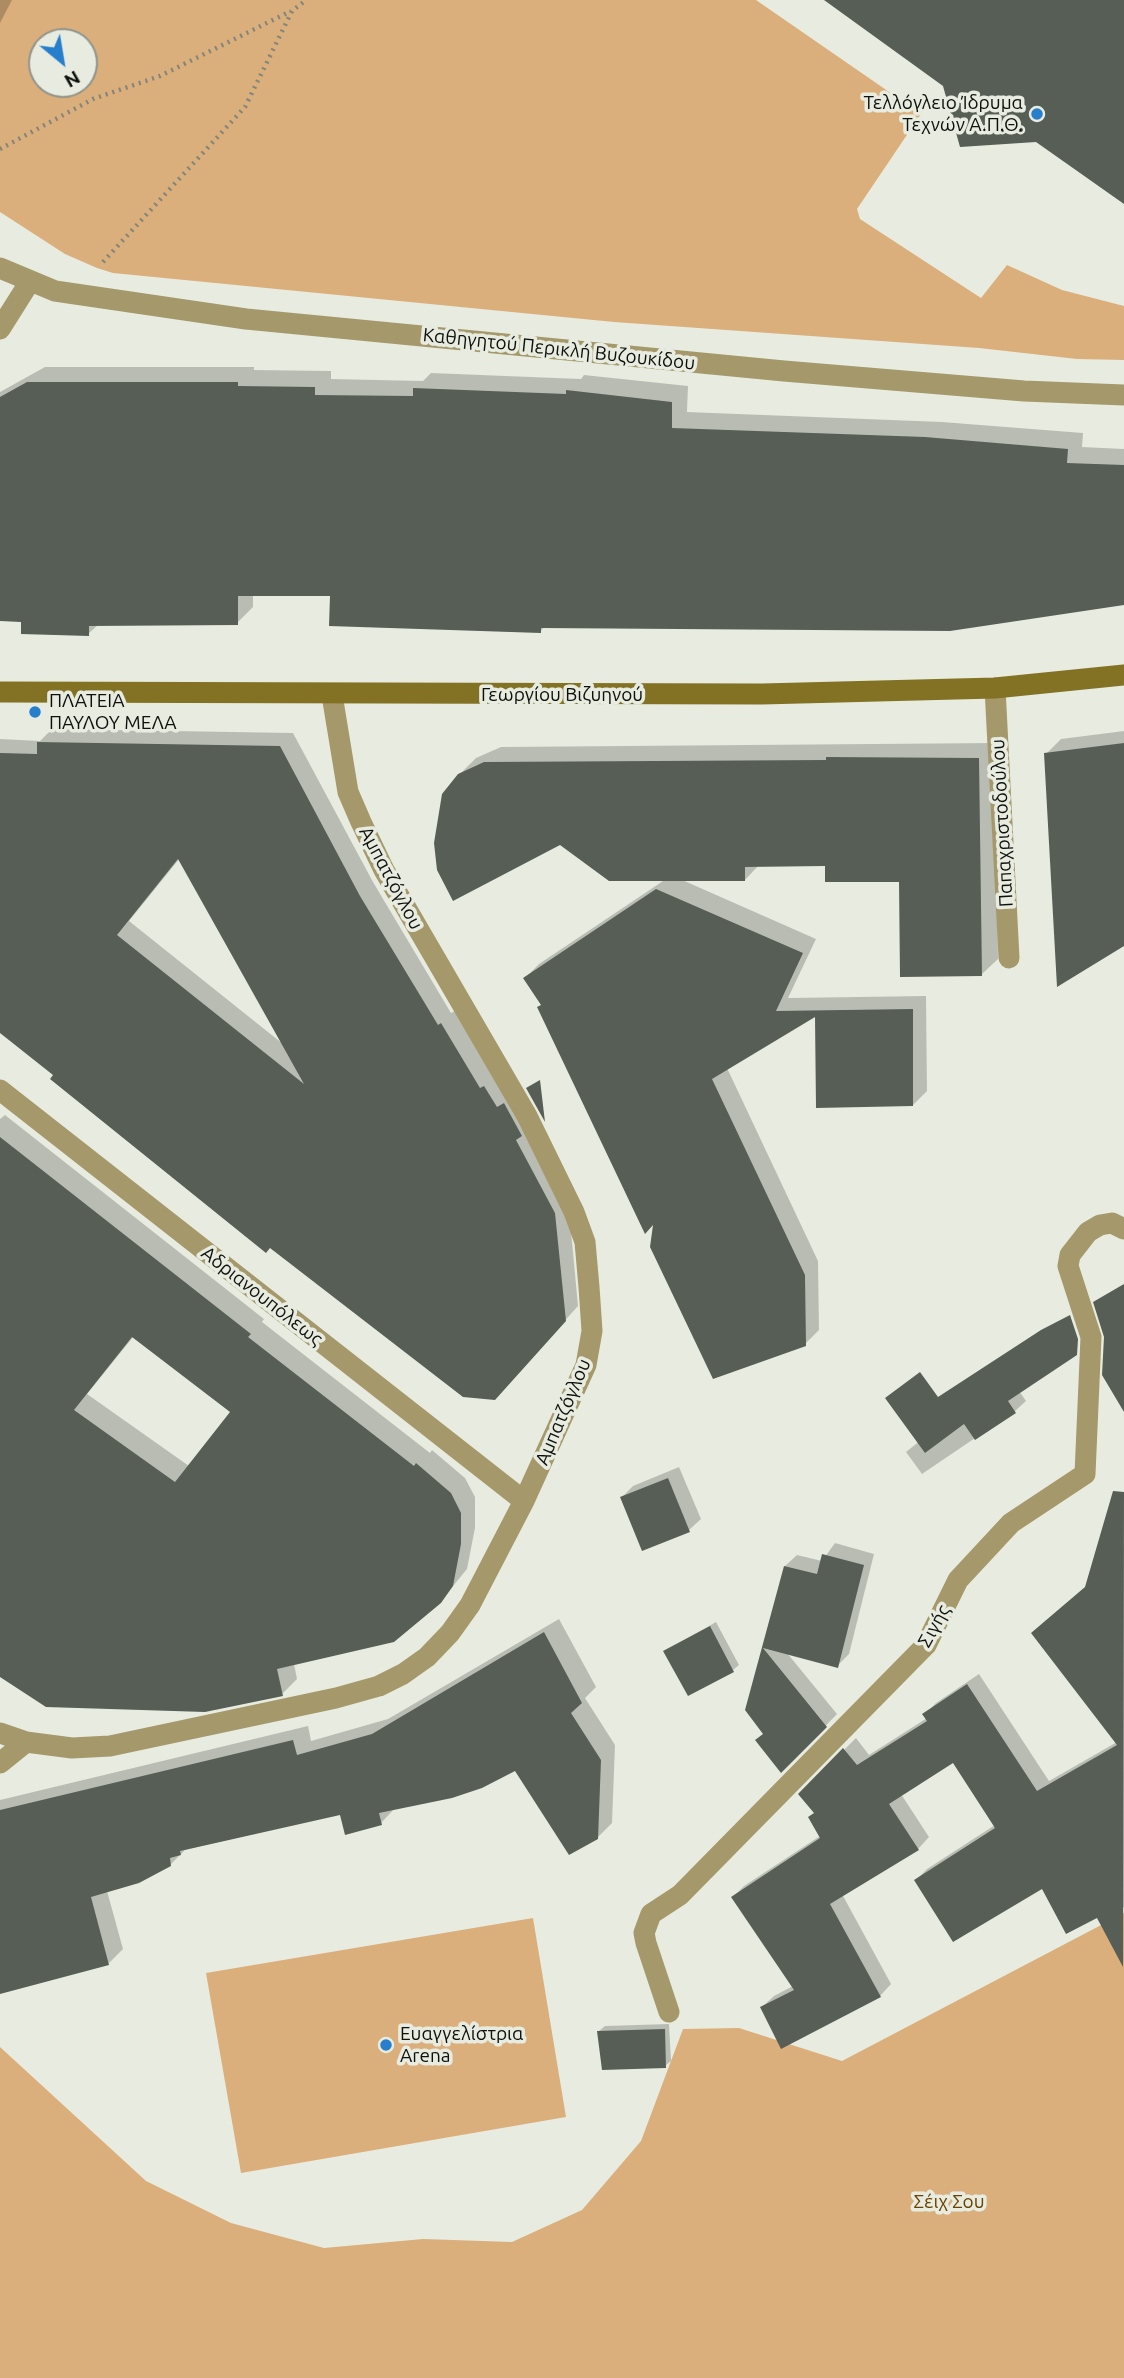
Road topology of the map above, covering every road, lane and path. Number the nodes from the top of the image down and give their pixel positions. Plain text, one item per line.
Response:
1 (306, 0) edge
2 (292, 11) junction
3 (0, 149) edge
4 (0, 268) edge
5 (97, 268) dead end
6 (29, 283) junction
7 (0, 329) edge
8 (1124, 395) edge
9 (1124, 675) edge
10 (995, 688) junction
11 (0, 692) edge
12 (332, 695) junction
13 (1009, 958) dead end
14 (0, 1090) edge
15 (1124, 1229) edge
16 (524, 1501) junction
17 (0, 1733) edge
18 (26, 1742) junction
19 (0, 1763) edge
20 (669, 2012) dead end

1 - 2 path
2 - 3 path
2 - 5 path
4 - 6 street, Καθηγητού Περικλή Βυζουκίδου
6 - 7 street
6 - 8 street, Καθηγητού Περικλή Βυζουκίδου
9 - 10 street, Γεωργίου Βιζυηνού
10 - 12 street, Γεωργίου Βιζυηνού
10 - 13 street, Παπαχριστοδούλου
11 - 12 street, Γεωργίου Βιζυηνού
12 - 16 street, Αμπατζόγλου
14 - 16 street, Αδριανουπόλεως
15 - 20 street, Σιγής
16 - 18 street, Αμπατζόγλου
17 - 18 street, Αμπατζόγλου
18 - 19 street

